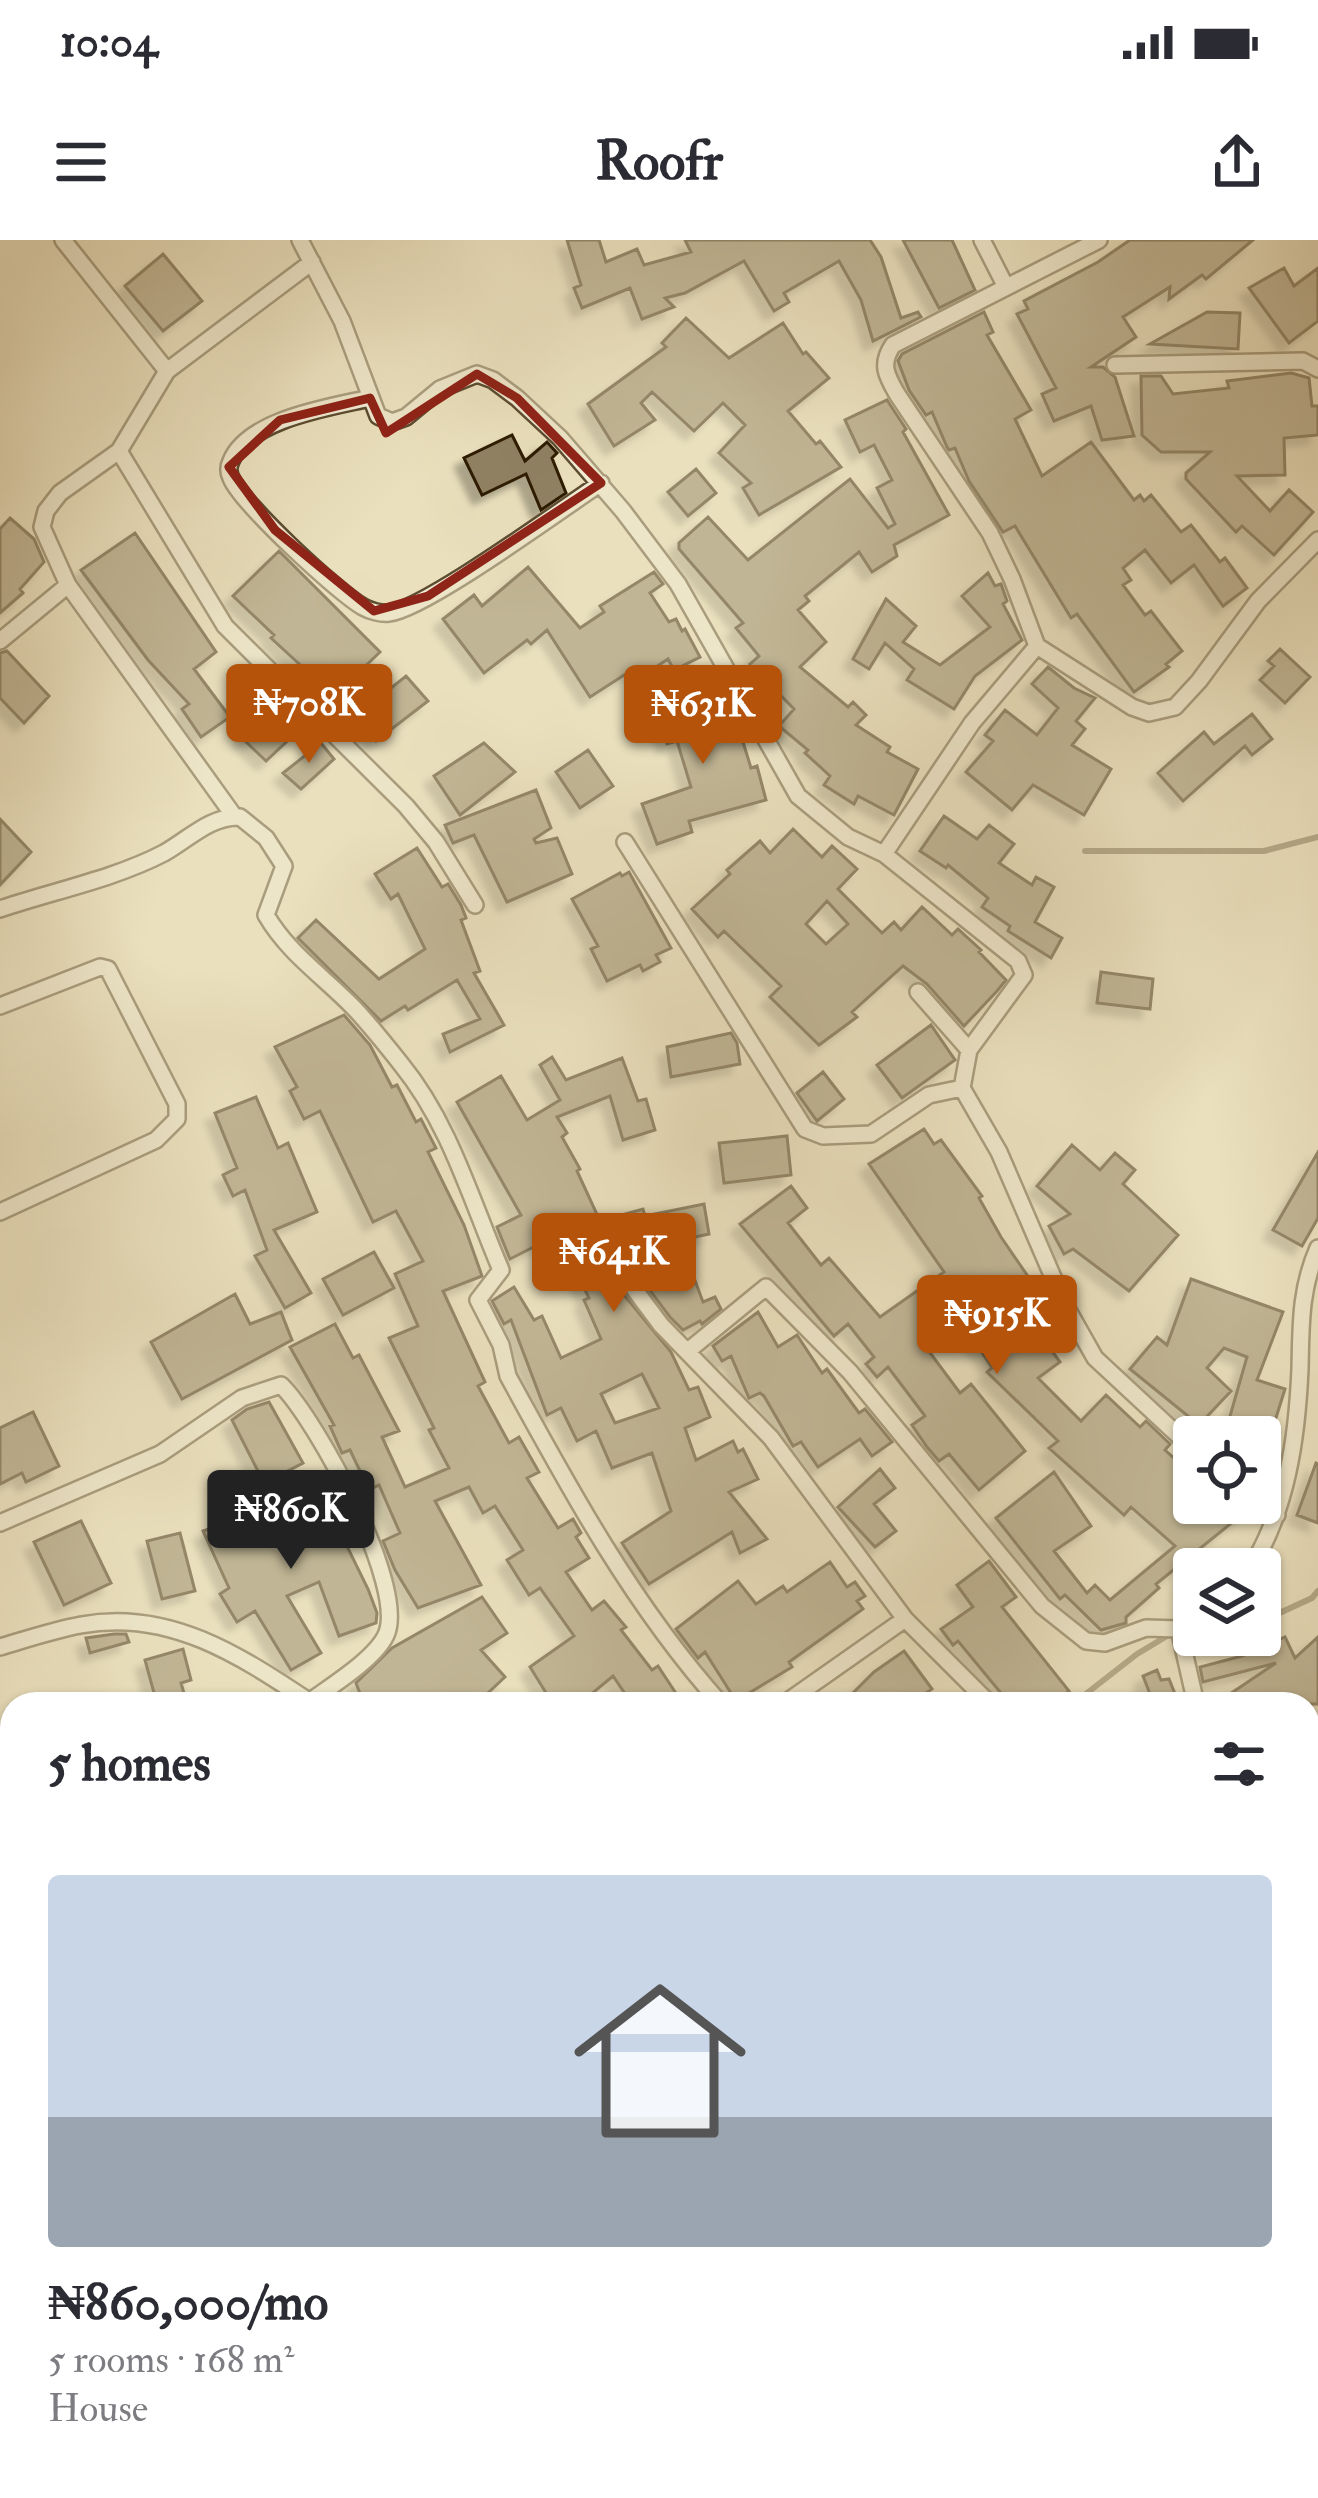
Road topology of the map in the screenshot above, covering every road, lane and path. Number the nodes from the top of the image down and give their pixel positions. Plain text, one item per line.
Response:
1 (63, 240) edge
2 (300, 240) edge
3 (982, 240) edge
4 (1100, 240) edge
5 (312, 262) junction
6 (1006, 287) junction
7 (1115, 364) dead end
8 (1318, 369) edge
9 (167, 370) junction
10 (370, 398) junction
11 (119, 452) junction
12 (601, 483) junction
13 (1318, 540) edge
14 (68, 585) junction
15 (0, 641) edge
16 (1037, 646) junction
17 (233, 816) junction
18 (625, 842) dead end
19 (884, 854) junction
20 (475, 904) dead end
21 (0, 909) edge
22 (918, 992) dead end
23 (0, 1006) edge
24 (969, 1050) junction
25 (962, 1088) junction
26 (0, 1212) edge
27 (612, 1245) dead end
28 (1318, 1248) edge
29 (689, 1350) junction
30 (1173, 1431) edge
31 (1281, 1495) edge
32 (0, 1523) edge
33 (905, 1619) junction
34 (1173, 1629) edge
35 (0, 1647) edge
36 (1185, 1656) edge
37 (294, 1692) edge
38 (325, 1692) edge
39 (711, 1692) edge
40 (801, 1692) edge
41 (978, 1692) edge
42 (1193, 1692) edge

1 - 9 street
2 - 5 street
3 - 6 street
4 - 6 street
5 - 9 street
5 - 10 street
6 - 16 street
7 - 8 street
9 - 11 street
10 - 12 street
10 - 12 street
11 - 14 street
11 - 20 street
12 - 19 street
13 - 16 street
14 - 15 street
14 - 17 street
16 - 19 street
17 - 21 street
17 - 39 street
18 - 25 street
19 - 24 street
22 - 24 street
23 - 26 street
24 - 25 street
25 - 30 street
27 - 29 street
28 - 31 street
29 - 33 street
29 - 34 street
32 - 38 street
33 - 40 street
33 - 41 street
35 - 37 street
36 - 42 street

